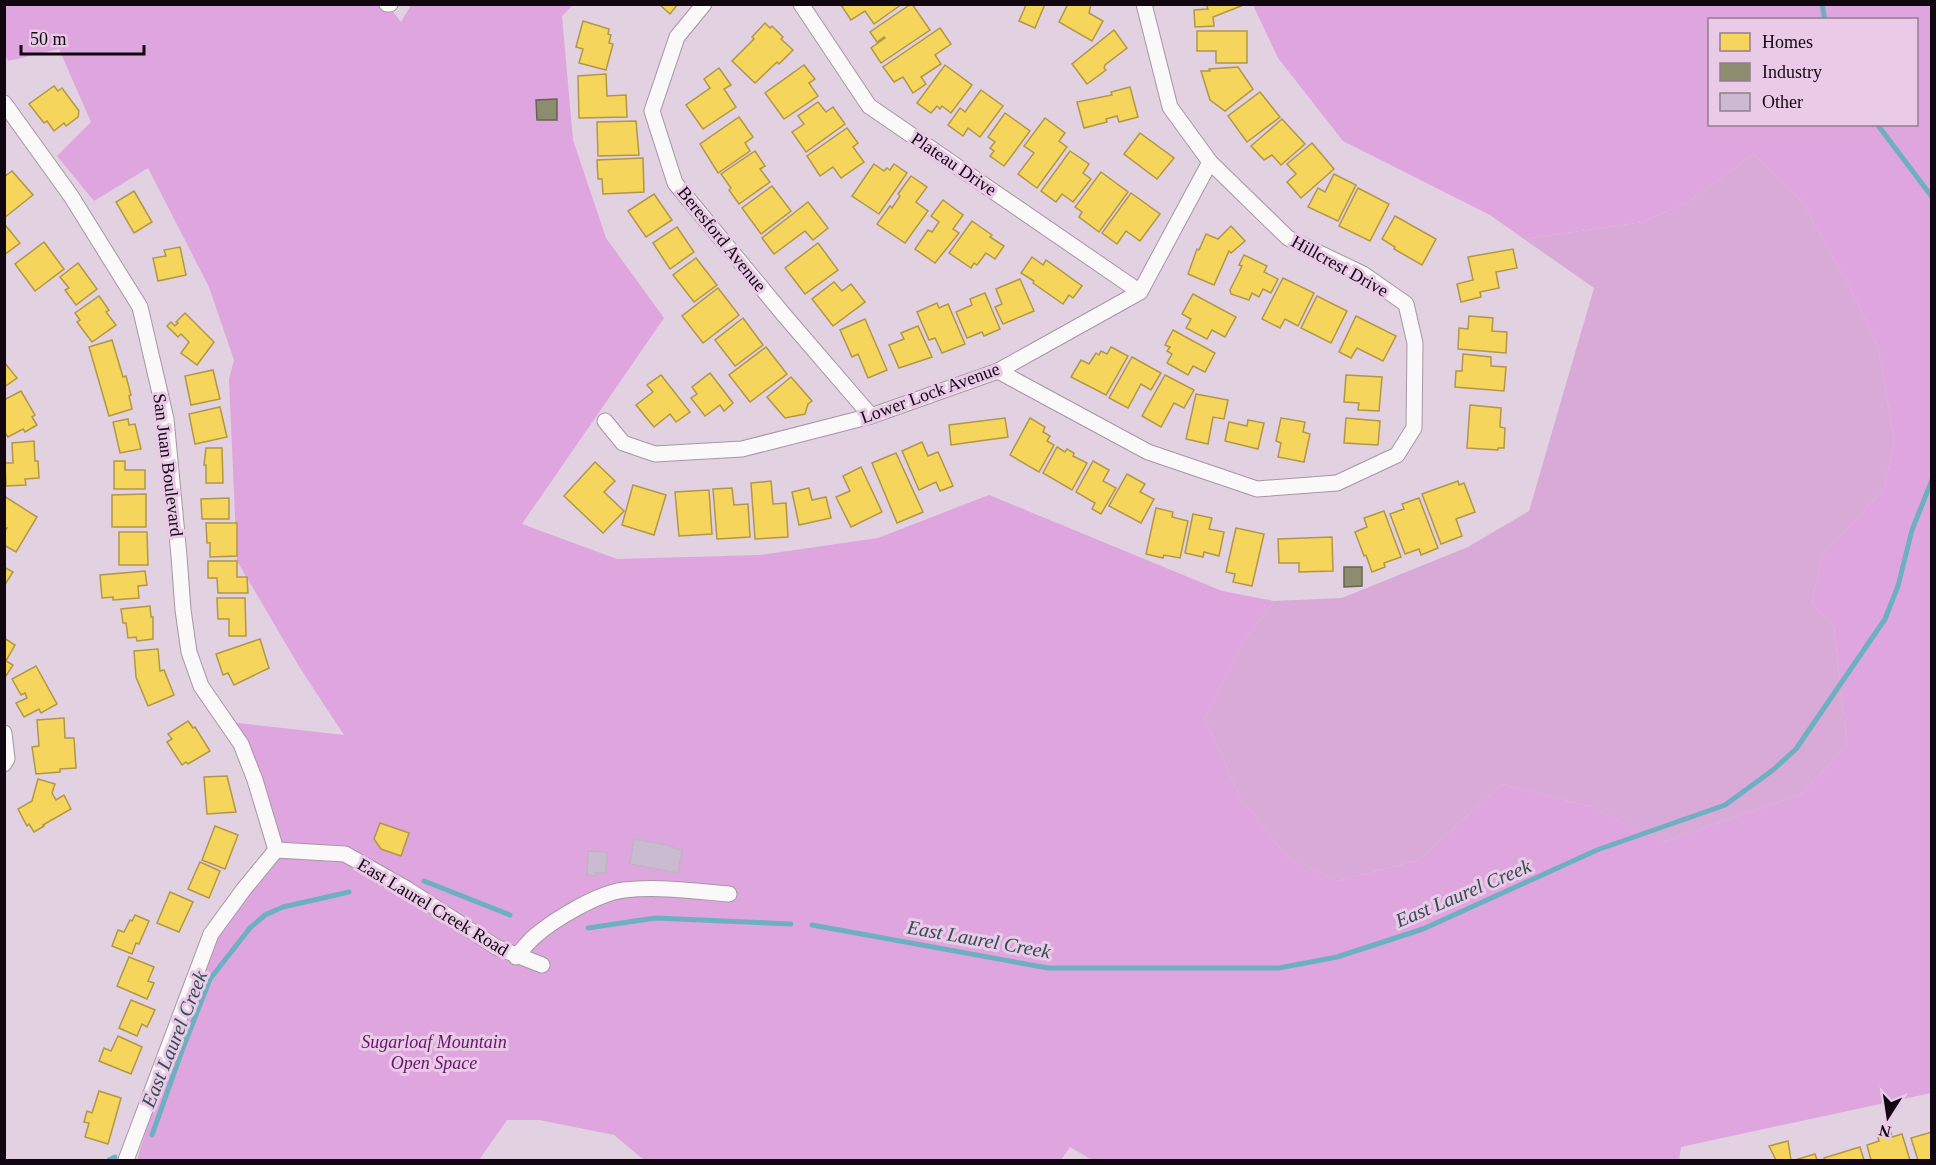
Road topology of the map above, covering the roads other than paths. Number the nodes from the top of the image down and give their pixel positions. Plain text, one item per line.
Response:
1 (704, 4) edge
2 (801, 4) edge
3 (1144, 4) edge
4 (4, 103) edge
5 (1210, 162) junction
6 (1140, 292) junction
7 (998, 371) junction
8 (871, 416) junction
9 (604, 421) dead end
10 (4, 733) edge
11 (4, 764) edge
12 (276, 850) junction
13 (729, 894) dead end
14 (516, 957) junction
15 (542, 965) dead end
16 (126, 1161) edge

1 - 8 street, Beresford Avenue
2 - 6 street, Plateau Drive
3 - 5 street, Hillcrest Drive
4 - 12 street, San Juan Boulevard
5 - 6 street
5 - 7 street, Hillcrest Drive
6 - 7 street, Lower Lock Avenue
7 - 8 street, Lower Lock Avenue
8 - 9 street, Lower Lock Avenue
10 - 11 street
12 - 14 street, East Laurel Creek Road
12 - 16 street
13 - 14 street
14 - 15 street, East Laurel Creek Road

